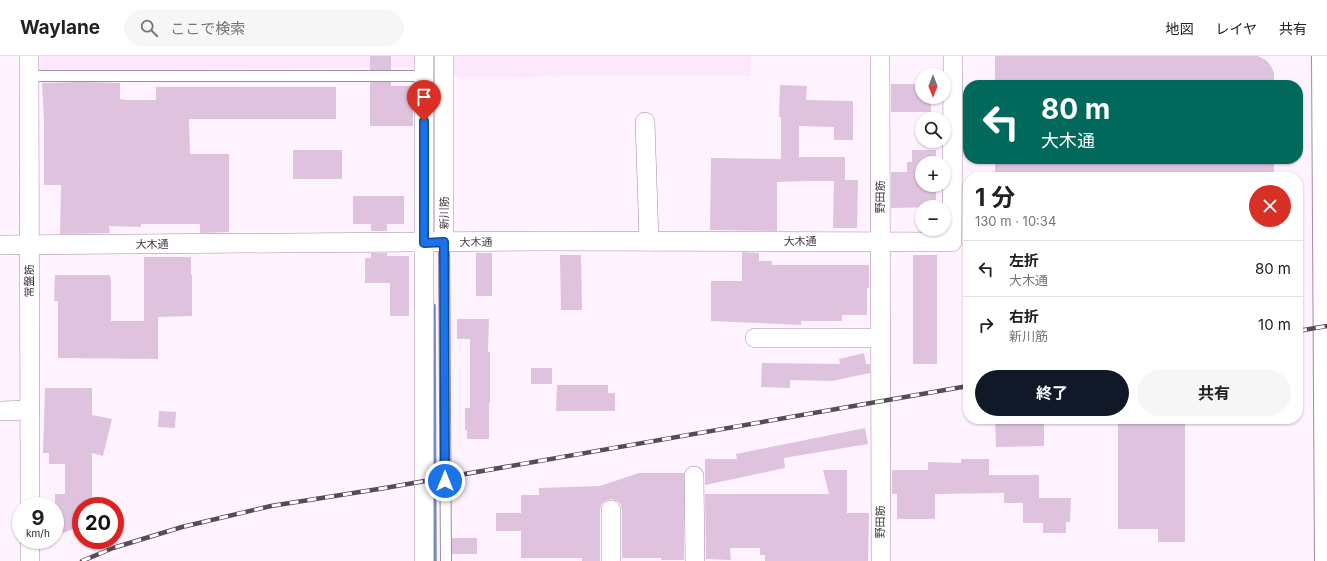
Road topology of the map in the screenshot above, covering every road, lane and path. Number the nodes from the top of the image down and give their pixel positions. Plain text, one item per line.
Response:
1 (29, 56) edge
2 (424, 56) edge
3 (444, 56) edge
4 (880, 56) edge
5 (953, 56) edge
6 (1324, 56) edge
7 (29, 76) junction
8 (424, 76) junction
9 (1325, 86) edge
10 (645, 122) dead end
11 (1326, 239) edge
12 (649, 241) junction
13 (880, 241) junction
14 (444, 242) junction
15 (424, 243) junction
16 (30, 244) junction
17 (0, 245) edge
18 (755, 338) dead end
19 (880, 338) junction
20 (29, 410) junction
21 (0, 411) edge
22 (694, 476) dead end
23 (30, 497) edge
24 (610, 510) dead end
25 (30, 549) edge
26 (30, 561) edge
27 (424, 561) edge
28 (446, 561) edge
29 (611, 561) edge
30 (695, 561) edge
31 (881, 561) edge
32 (1326, 561) edge

1 - 7 street, 常盤筋
2 - 8 street, 新川筋
3 - 14 street, 新川筋
4 - 13 street, 野田筋
5 - 13 street, 大木通
6 - 9 street
7 - 8 lane
7 - 16 street, 常盤筋
8 - 15 street, 新川筋
9 - 11 street
10 - 12 street
11 - 32 street
12 - 13 street, 大木通
12 - 14 street, 大木通
13 - 19 street, 野田筋
14 - 15 street, 大木通
14 - 28 lane, 新川筋
15 - 16 street, 大木通
15 - 27 street, 新川筋
16 - 17 street, 大木通
16 - 20 street, 常盤筋
18 - 19 street
19 - 31 street, 野田筋
20 - 21 street
20 - 23 street, 常盤筋
22 - 30 street
24 - 29 street
25 - 26 street

